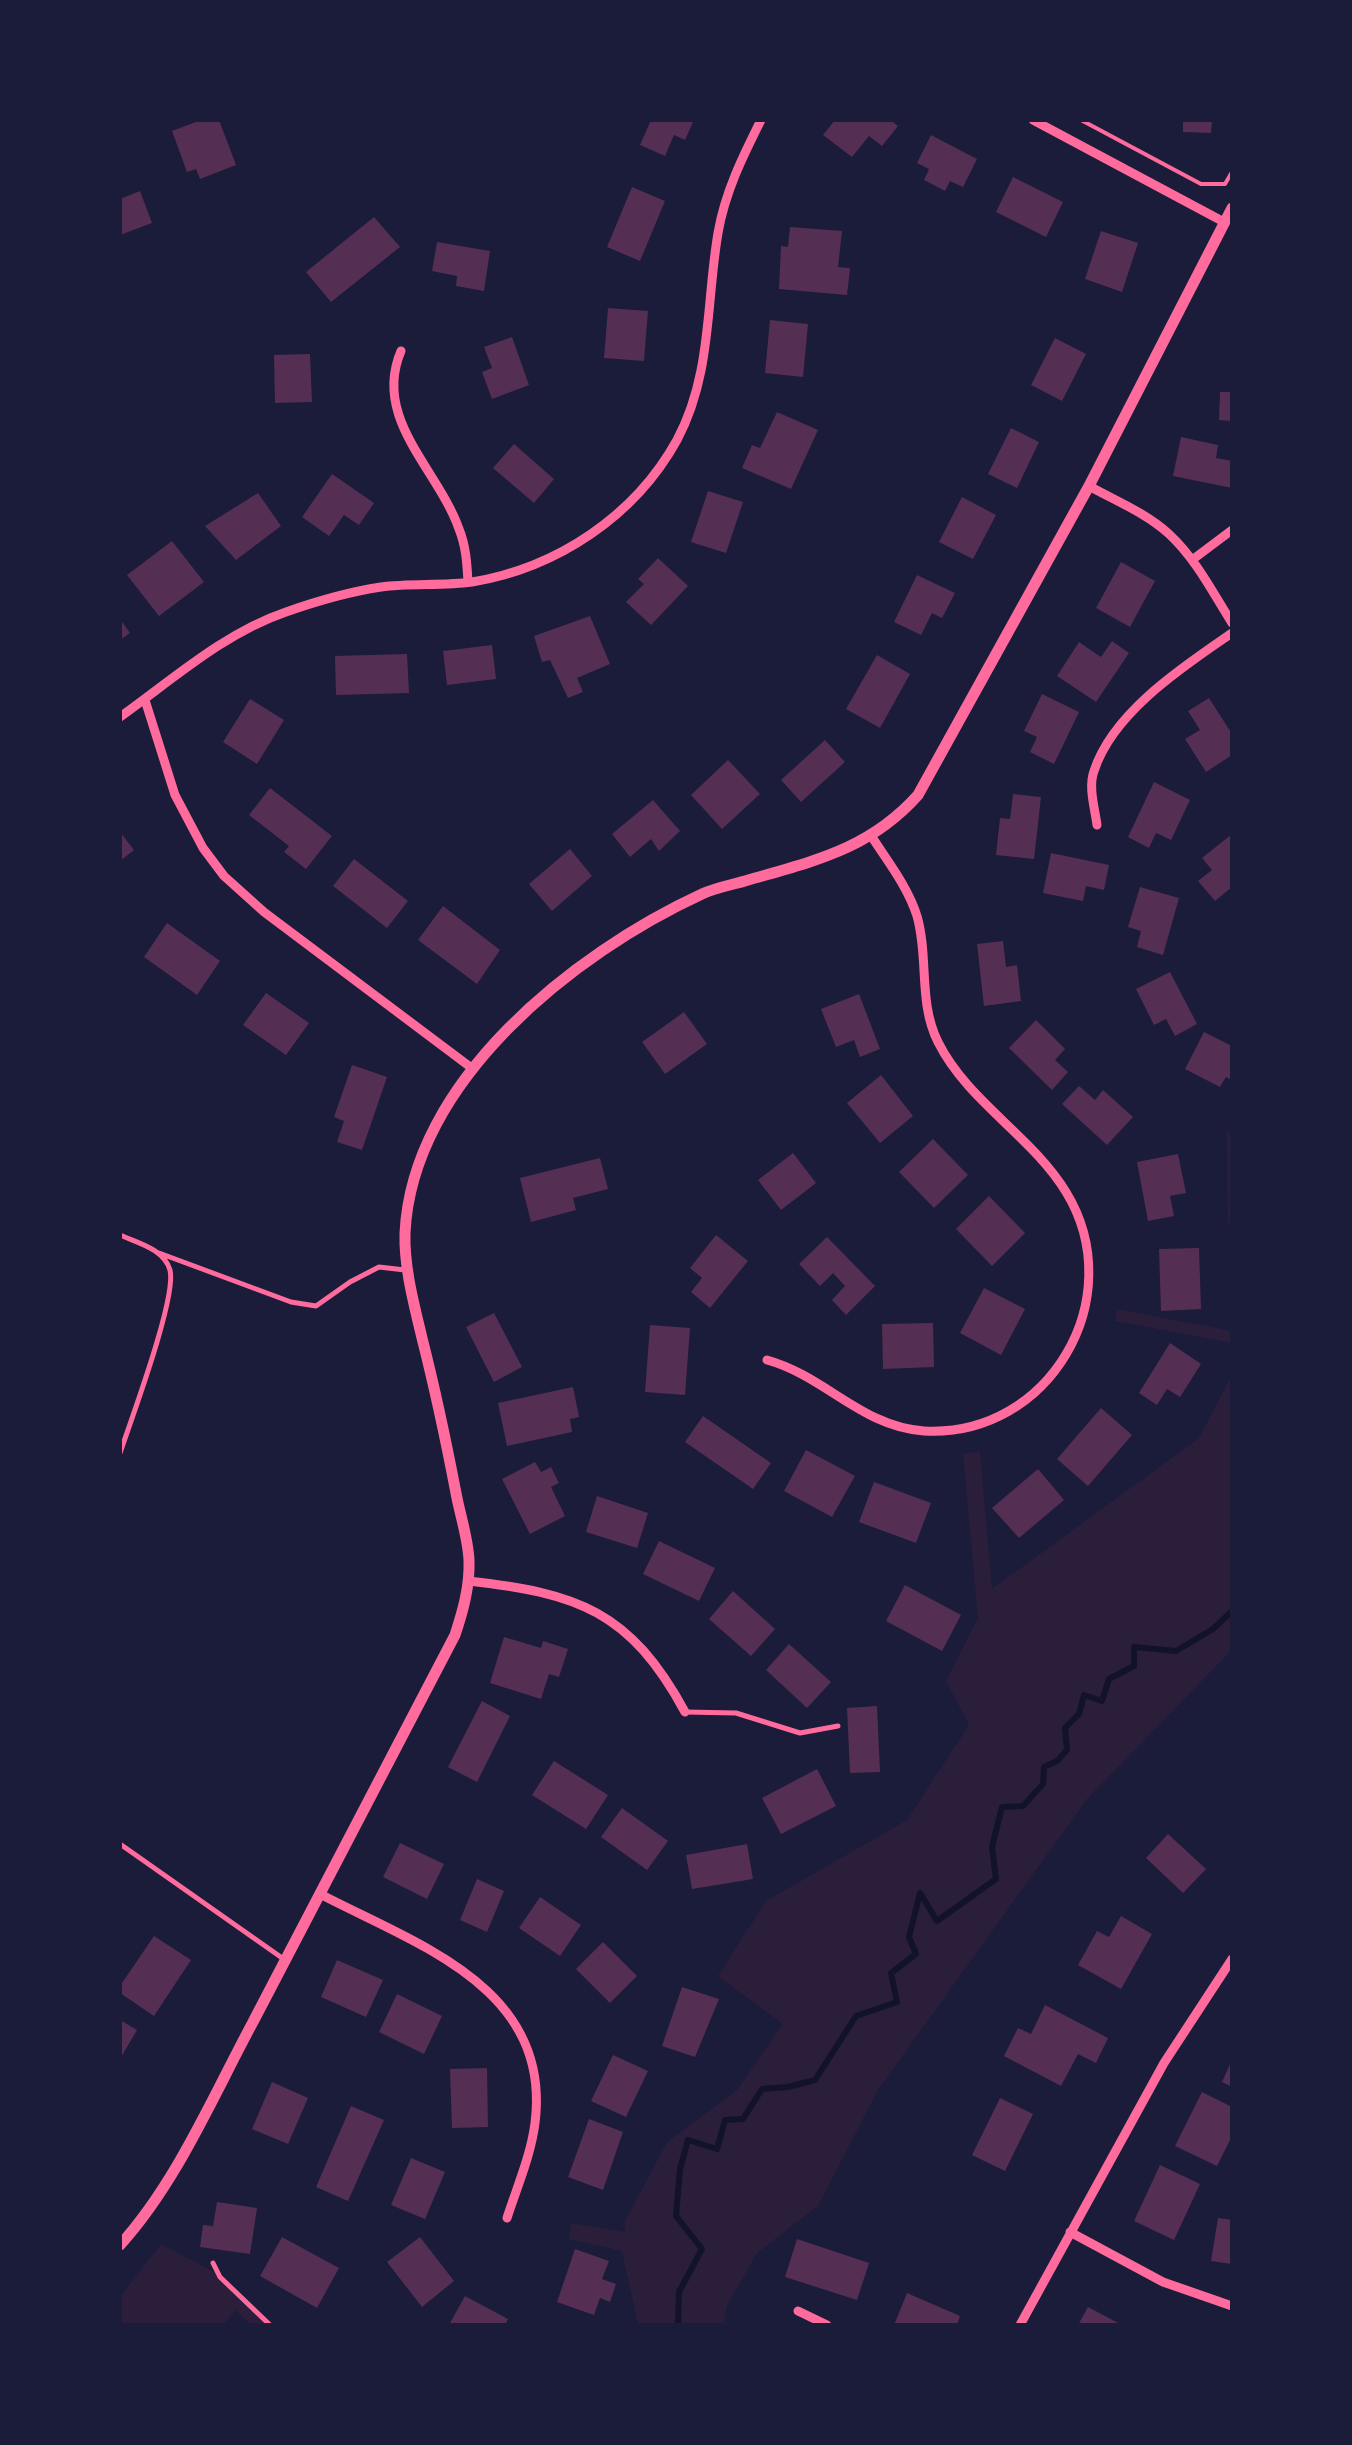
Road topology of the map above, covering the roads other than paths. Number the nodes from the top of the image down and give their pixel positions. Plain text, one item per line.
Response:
1 (761, 120) edge
2 (1033, 120) edge
3 (1232, 208) edge
4 (1224, 222) junction
5 (401, 350) dead end
6 (1089, 486) junction
7 (1232, 530) edge
8 (1192, 560) junction
9 (468, 582) junction
10 (1232, 623) edge
11 (1232, 633) edge
12 (144, 700) junction
13 (120, 718) edge
14 (1097, 826) dead end
15 (872, 837) junction
16 (473, 1069) junction
17 (120, 1236) edge
18 (159, 1252) junction
19 (408, 1270) junction
20 (767, 1360) dead end
21 (120, 1453) edge
22 (468, 1581) junction
23 (685, 1712) joint
24 (838, 1726) dead end
25 (120, 1844) edge
26 (322, 1895) junction
27 (1232, 1959) edge
28 (286, 1960) junction
29 (507, 2218) dead end
30 (1070, 2232) junction
31 (120, 2245) edge
32 (213, 2263) dead end
33 (1232, 2306) edge
34 (798, 2312) dead end
35 (270, 2325) edge
36 (827, 2325) edge
37 (1020, 2325) edge

1 - 9 street
2 - 4 street
3 - 4 street
4 - 6 street
5 - 9 street
6 - 8 street
6 - 15 street
7 - 8 street
8 - 10 street
9 - 12 street
11 - 14 street
12 - 13 street
12 - 16 street
15 - 16 street
15 - 20 street
16 - 19 street
17 - 18 lane
18 - 19 lane
18 - 21 lane
19 - 22 street
22 - 23 street
22 - 26 street
23 - 24 lane
25 - 28 lane
26 - 28 street
26 - 29 street
27 - 30 street
28 - 31 street
30 - 33 street
30 - 37 street
32 - 35 lane
34 - 36 street

